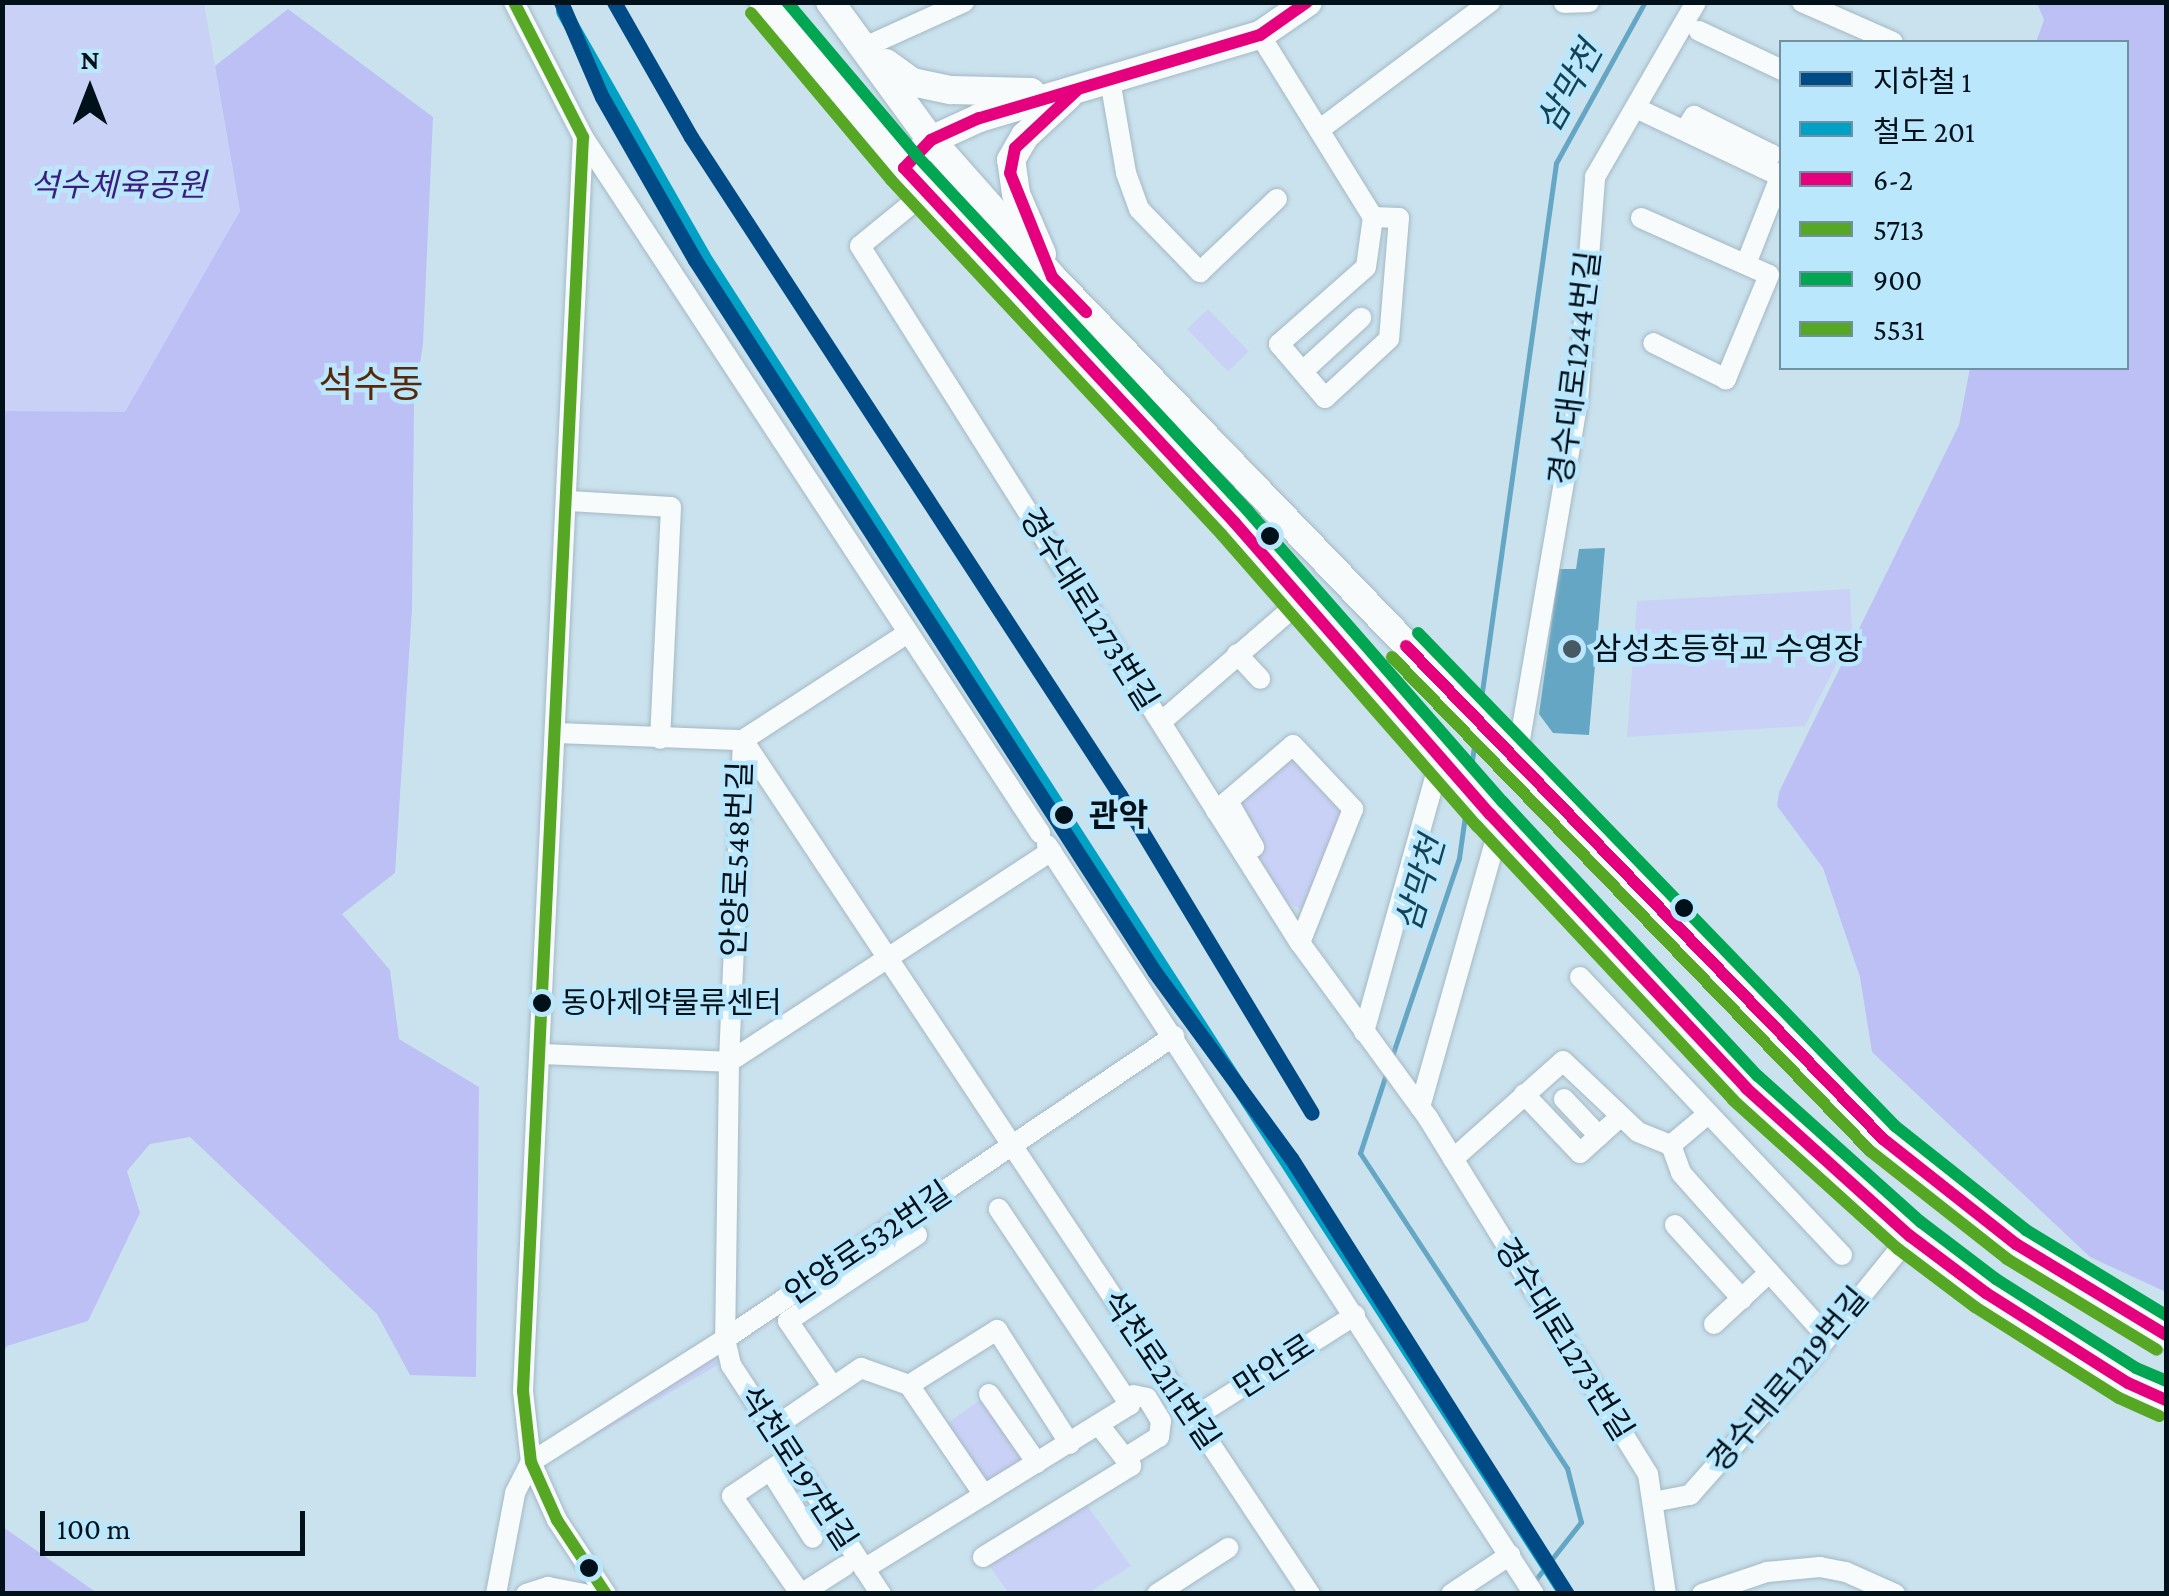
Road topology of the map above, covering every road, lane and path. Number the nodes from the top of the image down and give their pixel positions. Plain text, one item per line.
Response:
1 (514, 2) edge
2 (764, 2) edge
3 (830, 2) edge
4 (964, 2) edge
5 (1308, 2) edge
6 (1490, 2) edge
7 (1589, 2) edge
8 (1696, 2) edge
9 (1802, 2) edge
10 (1564, 3) edge
11 (1699, 32) dead end
12 (1260, 35) junction
13 (1882, 40) edge
14 (865, 47) junction
15 (1779, 69) edge
16 (1110, 80) junction
17 (1072, 92) junction
18 (1638, 109) junction
19 (1319, 130) junction
20 (583, 138) junction
21 (932, 140) junction
22 (904, 168) junction
23 (1777, 173) edge
24 (926, 192) junction
25 (1277, 198) dead end
26 (1373, 216) junction
27 (1641, 218) dead end
28 (1746, 264) junction
29 (1366, 267) junction
30 (1395, 270) junction
31 (1052, 277) junction
32 (1775, 278) edge
33 (1362, 318) dead end
34 (1653, 343) dead end
35 (1302, 371) junction
36 (569, 501) junction
37 (1302, 600) junction
38 (908, 633) junction
39 (1237, 654) junction
40 (1260, 679) dead end
41 (1160, 722) junction
42 (557, 733) junction
43 (660, 738) junction
44 (742, 740) junction
45 (1517, 757) junction
46 (1442, 759) junction
47 (1222, 806) junction
48 (1495, 819) junction
49 (1046, 843) junction
50 (1282, 898) dead end
51 (1300, 943) junction
52 (886, 960) junction
53 (1580, 977) dead end
54 (1174, 1036) junction
55 (1366, 1036) junction
56 (540, 1054) junction
57 (729, 1062) junction
58 (1524, 1094) junction
59 (1564, 1099) dead end
60 (1418, 1104) junction
61 (1708, 1114) junction
62 (1621, 1116) junction
63 (1599, 1136) junction
64 (1671, 1144) junction
65 (1012, 1147) junction
66 (1453, 1159) junction
67 (999, 1209) dead end
68 (1675, 1225) dead end
69 (917, 1235) dead end
70 (1910, 1236) junction
71 (1842, 1255) dead end
72 (1770, 1272) junction
73 (1742, 1299) junction
74 (1355, 1315) junction
75 (1714, 1324) dead end
76 (2166, 1335) edge
77 (1826, 1336) junction
78 (725, 1338) junction
79 (908, 1385) junction
80 (833, 1387) junction
81 (989, 1394) dead end
82 (1133, 1395) dead end
83 (2166, 1400) edge
84 (1193, 1418) junction
85 (1099, 1425) junction
86 (773, 1428) junction
87 (1070, 1444) junction
88 (791, 1456) junction
89 (1125, 1458) junction
90 (530, 1462) junction
91 (1037, 1464) junction
92 (770, 1470) junction
93 (984, 1496) junction
94 (1653, 1502) junction
95 (813, 1538) dead end
96 (1228, 1548) dead end
97 (983, 1556) dead end
98 (1514, 1561) junction
99 (854, 1567) junction
100 (496, 1594) edge
101 (526, 1594) edge
102 (584, 1594) edge
103 (606, 1594) edge
104 (801, 1594) edge
105 (881, 1594) edge
106 (1157, 1594) edge
107 (1310, 1594) edge
108 (1451, 1594) edge
109 (1534, 1594) edge
110 (1666, 1594) edge
111 (1702, 1594) edge
112 (1895, 1594) edge

1 - 20 street
2 - 22 main road
3 - 14 main road
4 - 14 street
5 - 12 main road
6 - 19 street
7 - 10 street
8 - 18 street, 경수대로1244번길
9 - 13 street
11 - 15 street
12 - 16 main road
12 - 19 street
14 - 17 main road
14 - 21 main road
16 - 17 main road
16 - 25 street
17 - 21 main road
17 - 31 main road
18 - 23 street
18 - 45 street, 경수대로1244번길
19 - 26 street
20 - 36 street
20 - 38 street
21 - 22 main road
21 - 31 main road
22 - 24 main road
23 - 28 street
24 - 37 main road
24 - 41 street, 경수대로1273번길
26 - 29 street
26 - 30 street
27 - 28 street
28 - 32 street
29 - 30 street
29 - 35 street
30 - 35 street
31 - 45 main road
32 - 34 street
33 - 35 street
36 - 42 street
36 - 43 street
37 - 39 street
37 - 46 main road
38 - 44 street
38 - 49 street
39 - 40 street
39 - 41 street
41 - 47 street, 경수대로1273번길
42 - 43 street
42 - 56 street
43 - 44 street
44 - 52 street, 안양로548번길
44 - 57 street, 안양로548번길
45 - 76 main road
46 - 48 main road
46 - 55 street
47 - 50 street
47 - 51 street, 경수대로1273번길
47 - 51 street
48 - 60 street
48 - 70 main road
49 - 52 street
49 - 54 street
51 - 55 street, 경수대로1273번길
52 - 57 street
52 - 65 street
53 - 61 street
54 - 65 street, 안양로532번길
54 - 74 street
55 - 60 street, 경수대로1273번길
56 - 57 street
56 - 90 street
57 - 78 street
58 - 62 street
58 - 63 street
58 - 66 street
59 - 63 street
60 - 66 street, 경수대로1273번길
61 - 64 street
61 - 71 street
62 - 63 street
62 - 64 street
64 - 72 street
65 - 78 street, 안양로532번길
65 - 84 street, 석천로211번길
66 - 94 street, 경수대로1273번길
67 - 85 street
68 - 73 street
69 - 80 street
70 - 77 street, 경수대로1219번길
70 - 83 main road
72 - 73 street
72 - 77 street
73 - 75 street
74 - 84 street, 만안로
74 - 98 street
77 - 94 street, 경수대로1219번길
78 - 86 street, 석천로197번길
78 - 90 street, 안양로532번길
79 - 80 street
79 - 87 street
79 - 93 street
80 - 86 street
81 - 91 street
82 - 89 street
84 - 107 street, 석천로211번길
85 - 87 street
85 - 89 street
86 - 88 street, 석천로197번길
87 - 91 street
88 - 92 street
88 - 99 street, 석천로197번길
89 - 97 street
90 - 100 street
90 - 103 street
91 - 93 street
92 - 95 street
92 - 104 street
93 - 99 street
94 - 110 street, 경수대로1273번길
96 - 106 street
98 - 108 street
98 - 109 street
99 - 104 street
99 - 105 street, 석천로197번길
101 - 102 street
111 - 112 street

